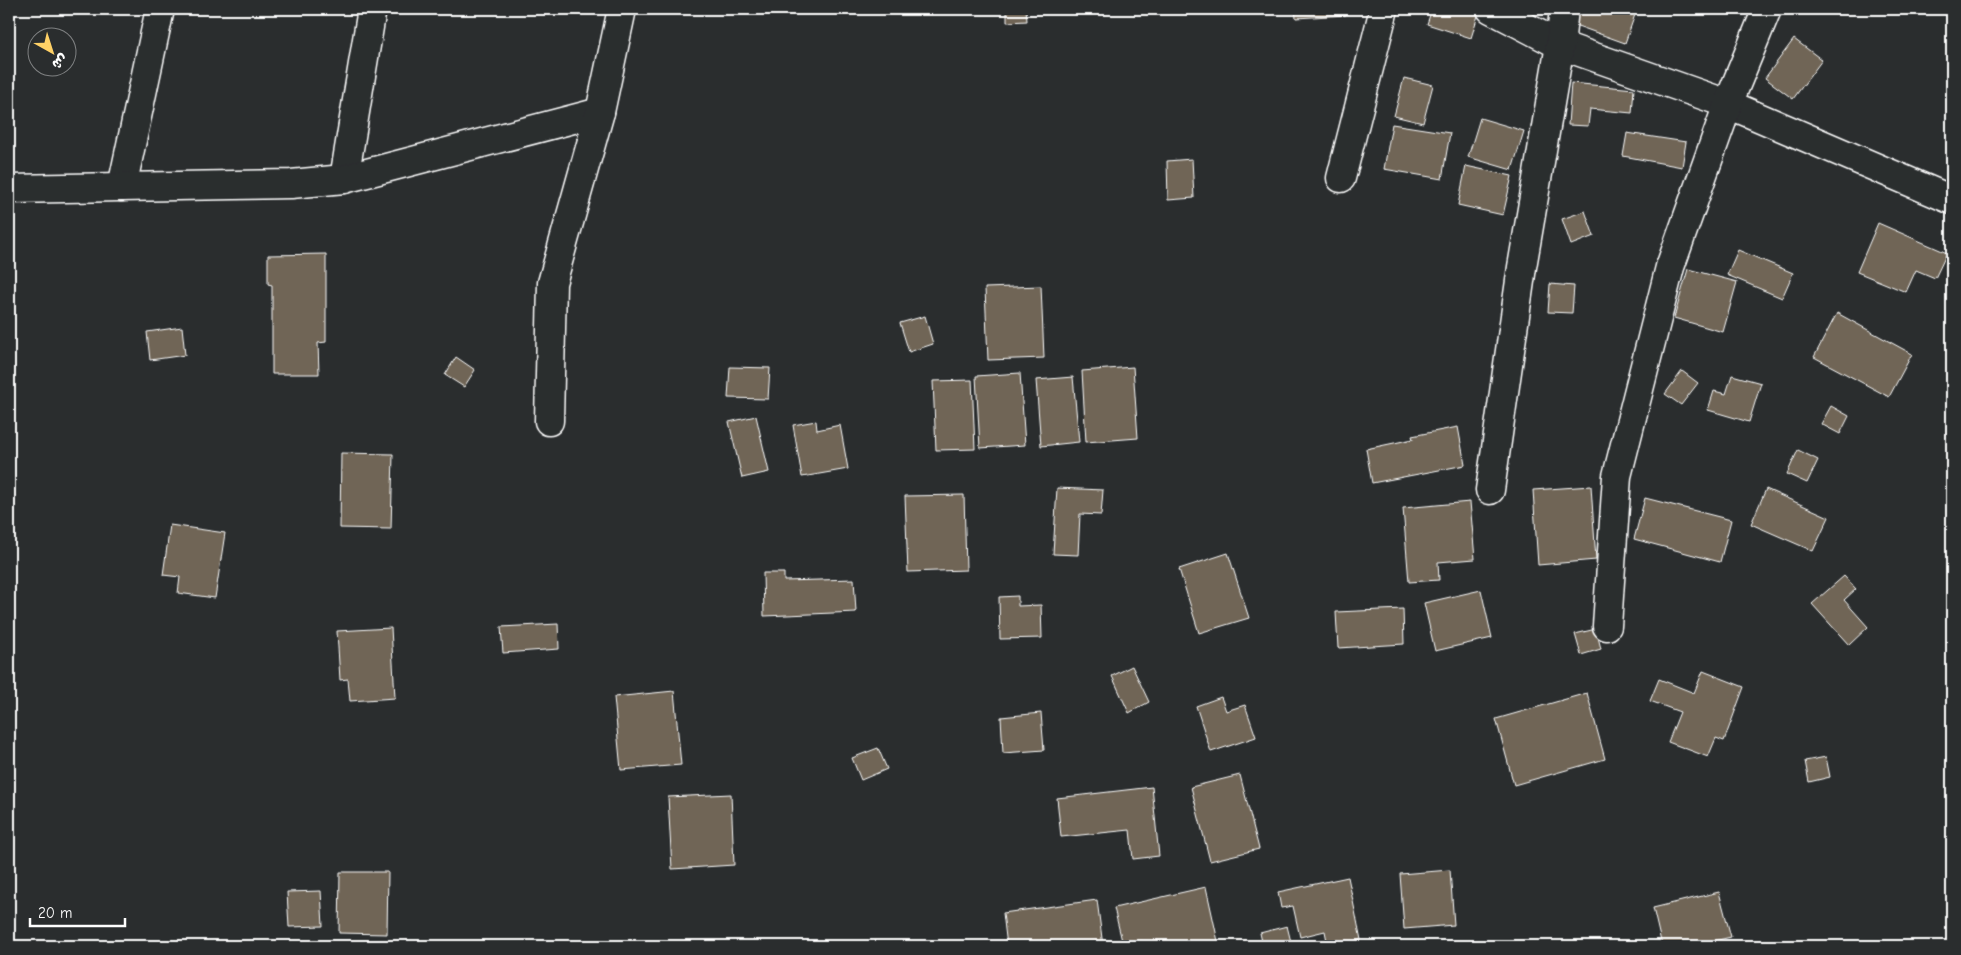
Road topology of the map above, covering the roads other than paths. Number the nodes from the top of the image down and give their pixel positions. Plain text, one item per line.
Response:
1 (160, 9) edge
2 (372, 9) edge
3 (622, 9) edge
4 (1384, 9) edge
5 (1491, 9) edge
6 (1564, 9) edge
7 (1767, 9) edge
8 (1560, 46) junction
9 (1728, 104) junction
10 (600, 112) junction
11 (1341, 178) dead end
12 (344, 179) junction
13 (122, 187) junction
14 (9, 189) edge
15 (1952, 200) edge
16 (549, 422) dead end
17 (1490, 490) dead end
18 (1607, 626) dead end

1 - 13 street
2 - 12 street
3 - 10 street
4 - 11 street
5 - 8 street
6 - 8 street
7 - 9 street
8 - 9 street
8 - 17 street
9 - 15 street
9 - 18 street
10 - 12 street
10 - 16 street
12 - 13 street
13 - 14 street

